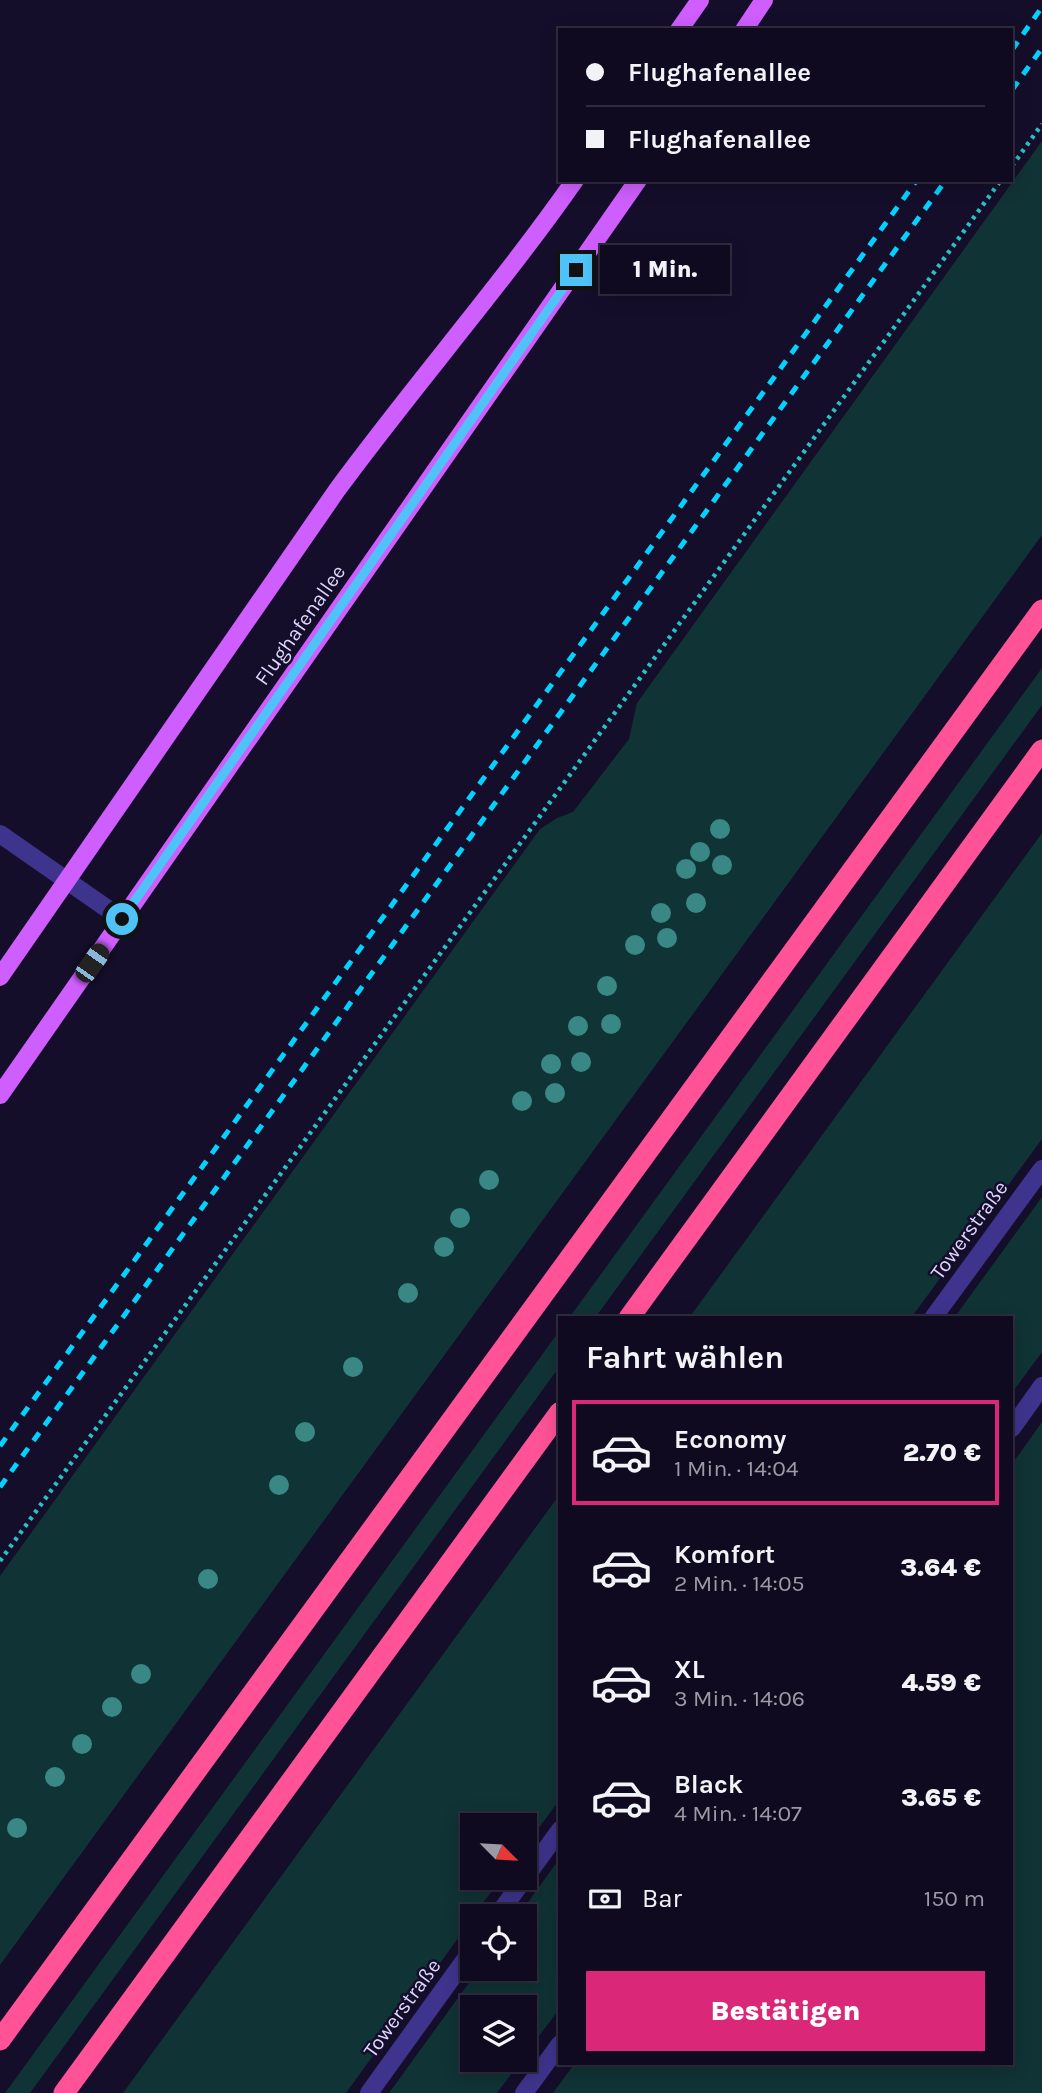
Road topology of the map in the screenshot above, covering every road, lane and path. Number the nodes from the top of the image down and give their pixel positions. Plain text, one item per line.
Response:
1 (700, 0) edge
2 (764, 0) edge
3 (681, 28) edge
4 (745, 28) edge
5 (1042, 124) edge
6 (1013, 165) edge
7 (574, 182) edge
8 (637, 182) edge
9 (1000, 182) edge
10 (1042, 610) edge
11 (1042, 750) edge
12 (0, 834) edge
13 (67, 880) junction
14 (122, 919) junction
15 (0, 977) edge
16 (0, 1095) edge
17 (1042, 1169) edge
18 (630, 1316) edge
19 (934, 1316) edge
20 (1042, 1386) edge
21 (558, 1415) edge
22 (1013, 1427) edge
23 (0, 1561) edge
24 (558, 1833) edge
25 (506, 1904) edge
26 (460, 1967) edge
27 (0, 2040) edge
28 (558, 2047) edge
29 (64, 2093) edge
30 (369, 2093) edge
31 (524, 2093) edge

1 - 3 main road
2 - 4 main road
5 - 6 path
7 - 13 main road
8 - 14 main road, Flughafenallee
9 - 23 path
10 - 27 highway
11 - 18 highway
12 - 13 street
13 - 14 street
13 - 15 main road
14 - 16 main road, Flughafenallee
17 - 19 street, Towerstraße
20 - 22 street
21 - 29 highway
24 - 25 street
26 - 30 street, Towerstraße
28 - 31 street

